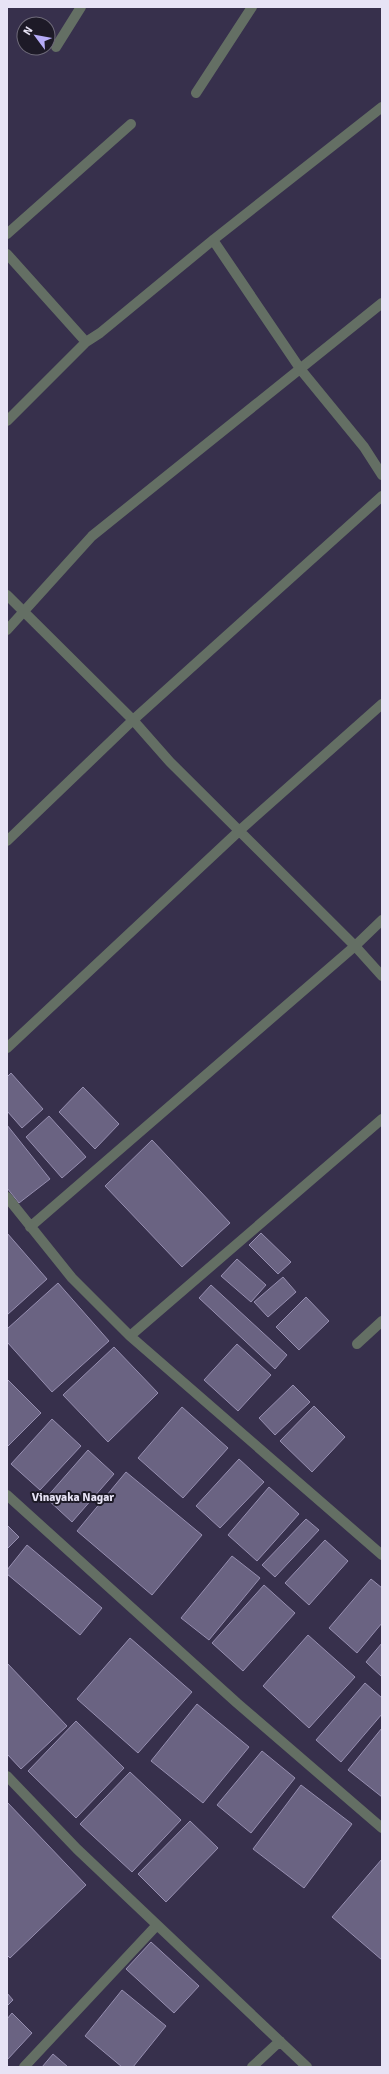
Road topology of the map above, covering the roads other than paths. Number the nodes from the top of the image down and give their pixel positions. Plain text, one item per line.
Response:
1 (80, 7) edge
2 (252, 7) edge
3 (56, 47) dead end
4 (196, 93) dead end
5 (382, 107) edge
6 (131, 124) dead end
7 (7, 234) edge
8 (213, 240) junction
9 (7, 254) edge
10 (382, 303) edge
11 (86, 342) junction
12 (301, 370) junction
13 (7, 421) edge
14 (382, 475) edge
15 (382, 496) edge
16 (7, 595) edge
17 (24, 612) junction
18 (7, 630) edge
19 (382, 704) edge
20 (133, 720) junction
21 (239, 831) junction
22 (7, 841) edge
23 (382, 920) edge
24 (355, 946) junction
25 (382, 976) edge
26 (7, 1048) edge
27 (382, 1119) edge
28 (7, 1197) edge
29 (30, 1226) junction
30 (381, 1323) edge
31 (130, 1336) junction
32 (357, 1344) dead end
33 (7, 1495) edge
34 (382, 1555) edge
35 (7, 1776) edge
36 (382, 1828) edge
37 (157, 1925) junction
38 (280, 2042) junction
39 (24, 2067) edge
40 (252, 2067) edge
41 (307, 2067) edge

1 - 3 street
2 - 4 street
5 - 8 street
6 - 7 street
8 - 11 street
8 - 12 street
9 - 11 street
10 - 12 street
11 - 13 street
12 - 14 street
12 - 17 street
15 - 20 street
16 - 17 street
17 - 18 street
17 - 20 street
19 - 21 street
20 - 21 street
20 - 22 street
21 - 24 street
21 - 26 street
23 - 24 street
24 - 25 street
24 - 29 street
27 - 31 street
28 - 29 street
29 - 31 street
30 - 32 street
31 - 34 street
33 - 36 street
35 - 37 street
37 - 38 street
37 - 39 street
38 - 40 street
38 - 41 street

